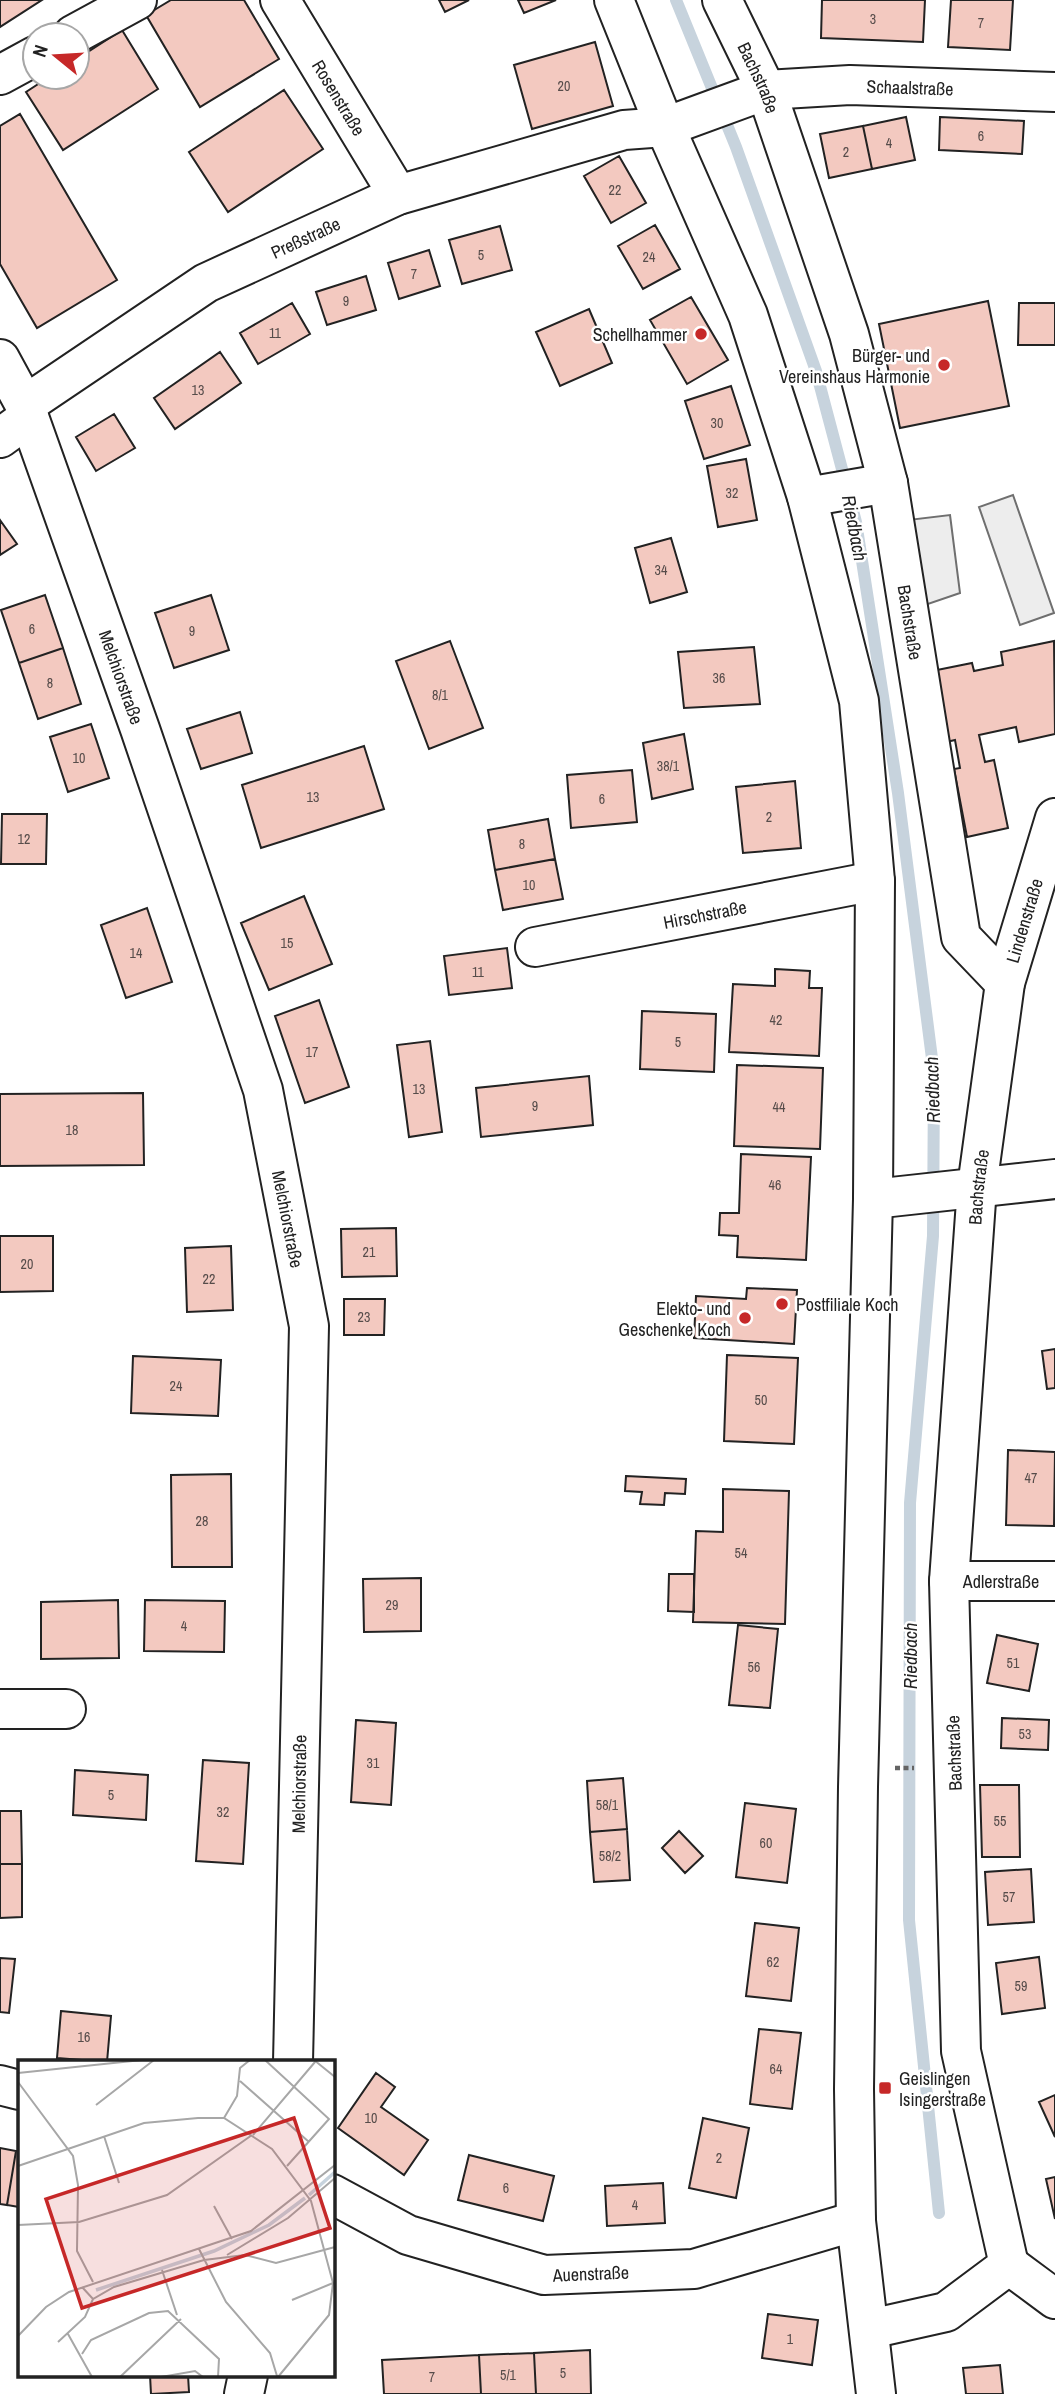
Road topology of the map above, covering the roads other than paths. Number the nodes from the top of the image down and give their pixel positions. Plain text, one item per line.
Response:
1 (137, 0) edge
2 (279, 0) edge
3 (614, 0) edge
4 (722, 0) edge
5 (91, 25) edge
6 (21, 64) edge
7 (0, 75) edge
8 (1055, 92) edge
9 (754, 94) junction
10 (706, 110) joint
11 (665, 127) junction
12 (398, 195) junction
13 (0, 359) edge
14 (18, 420) edge
15 (878, 485) junction
16 (818, 495) junction
17 (1055, 818) edge
18 (875, 881) junction
19 (535, 947) dead end
20 (1005, 983) junction
21 (1055, 1179) edge
22 (967, 1188) junction
23 (888, 1197) junction
24 (949, 1581) junction
25 (1055, 1581) edge
26 (0, 1709) edge
27 (66, 1709) dead end
28 (293, 2060) edge
29 (0, 2085) edge
30 (18, 2090) edge
31 (334, 2195) edge
32 (856, 2221) junction
33 (1009, 2265) junction
34 (1055, 2299) edge
35 (870, 2329) junction
36 (248, 2376) edge
37 (244, 2394) edge
38 (876, 2394) edge

1 - 5 street
2 - 12 street, Rosenstraße
3 - 11 street
4 - 9 street, Bachstraße
6 - 7 street
8 - 9 street, Schaalstraße
9 - 10 street, Schaalstraße
9 - 15 street, Bachstraße
10 - 11 street, Preßstraße
11 - 12 street, Preßstraße
11 - 16 street
12 - 14 street, Preßstraße
13 - 14 street, Melchiorstraße
14 - 28 street, Melchiorstraße
15 - 16 street
15 - 20 street, Bachstraße
16 - 18 street
17 - 20 street, Lindenstraße
18 - 19 street, Hirschstraße
18 - 23 street
20 - 22 street, Bachstraße
21 - 22 street
22 - 23 street
22 - 24 street, Bachstraße
23 - 32 street
24 - 25 street, Adlerstraße
24 - 33 street, Bachstraße
26 - 27 street
29 - 30 street
31 - 32 street, Auenstraße
32 - 35 street
33 - 34 street
33 - 35 street
35 - 38 street
36 - 37 street

